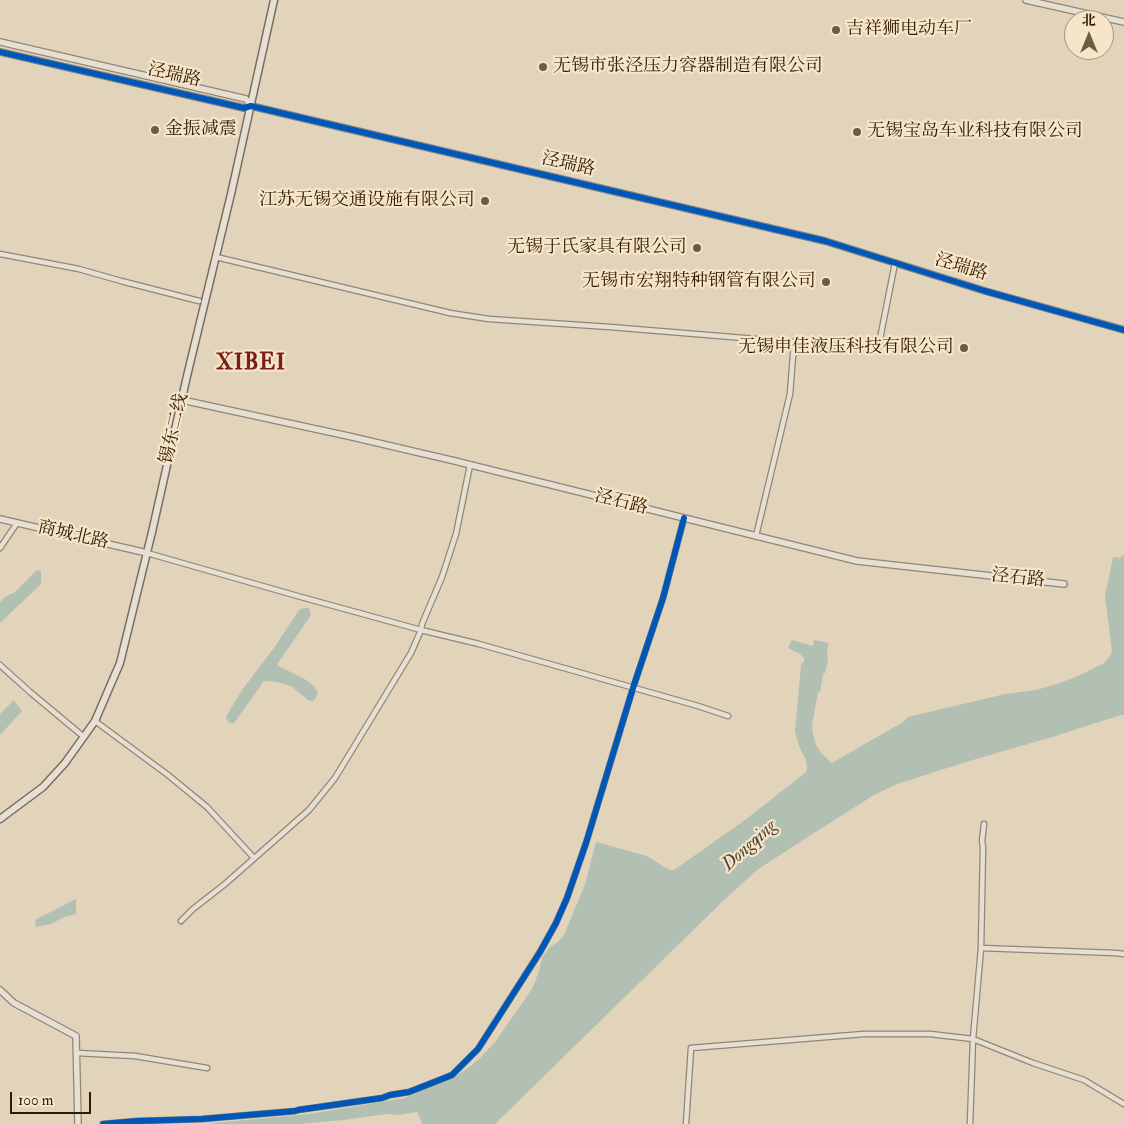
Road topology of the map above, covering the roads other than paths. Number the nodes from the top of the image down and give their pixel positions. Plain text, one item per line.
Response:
1 (274, 0) edge
2 (1026, 0) edge
3 (1124, 22) edge
4 (0, 42) edge
5 (0, 52) edge
6 (251, 106) junction
7 (0, 254) edge
8 (216, 257) junction
9 (895, 263) junction
10 (199, 301) dead end
11 (1124, 330) edge
12 (794, 342) junction
13 (182, 400) junction
14 (470, 465) junction
15 (684, 518) junction
16 (0, 520) edge
17 (17, 523) junction
18 (756, 536) junction
19 (0, 548) edge
20 (147, 553) junction
21 (1064, 584) dead end
22 (421, 630) junction
23 (0, 665) edge
24 (633, 688) junction
25 (728, 716) dead end
26 (95, 721) junction
27 (84, 737) junction
28 (0, 819) edge
29 (984, 824) dead end
30 (254, 858) junction
31 (181, 921) dead end
32 (981, 948) junction
33 (1124, 954) edge
34 (0, 990) edge
35 (973, 1039) junction
36 (77, 1053) junction
37 (207, 1068) dead end
38 (1124, 1104) edge
39 (78, 1124) edge
40 (103, 1124) edge
41 (686, 1124) edge
42 (970, 1124) edge

1 - 6 main road, 锡东二线
2 - 3 street
4 - 6 street, 泾瑞路
5 - 6 street, 泾瑞路
6 - 8 main road, 锡东二线
6 - 9 street, 泾瑞路
7 - 10 street
8 - 12 street
8 - 13 main road, 锡东二线
9 - 11 street, 泾瑞路
9 - 12 street
12 - 18 street
13 - 14 street, 泾石路
13 - 20 main road, 锡东二线
14 - 15 street, 泾石路
14 - 22 street
15 - 18 street, 泾石路
15 - 24 street
16 - 17 street, 商城北路
17 - 19 street
17 - 20 street, 商城北路
18 - 21 street, 泾石路
20 - 22 street
20 - 26 main road, 锡东二线
22 - 24 street
22 - 30 street
23 - 27 street
24 - 25 street
24 - 40 street
26 - 27 main road, 锡东二线
26 - 30 street
27 - 28 main road, 锡东二线
29 - 32 street
30 - 31 street
32 - 33 street
32 - 35 street
34 - 36 street
35 - 38 street
35 - 41 street
35 - 42 street
36 - 37 street
36 - 39 street

